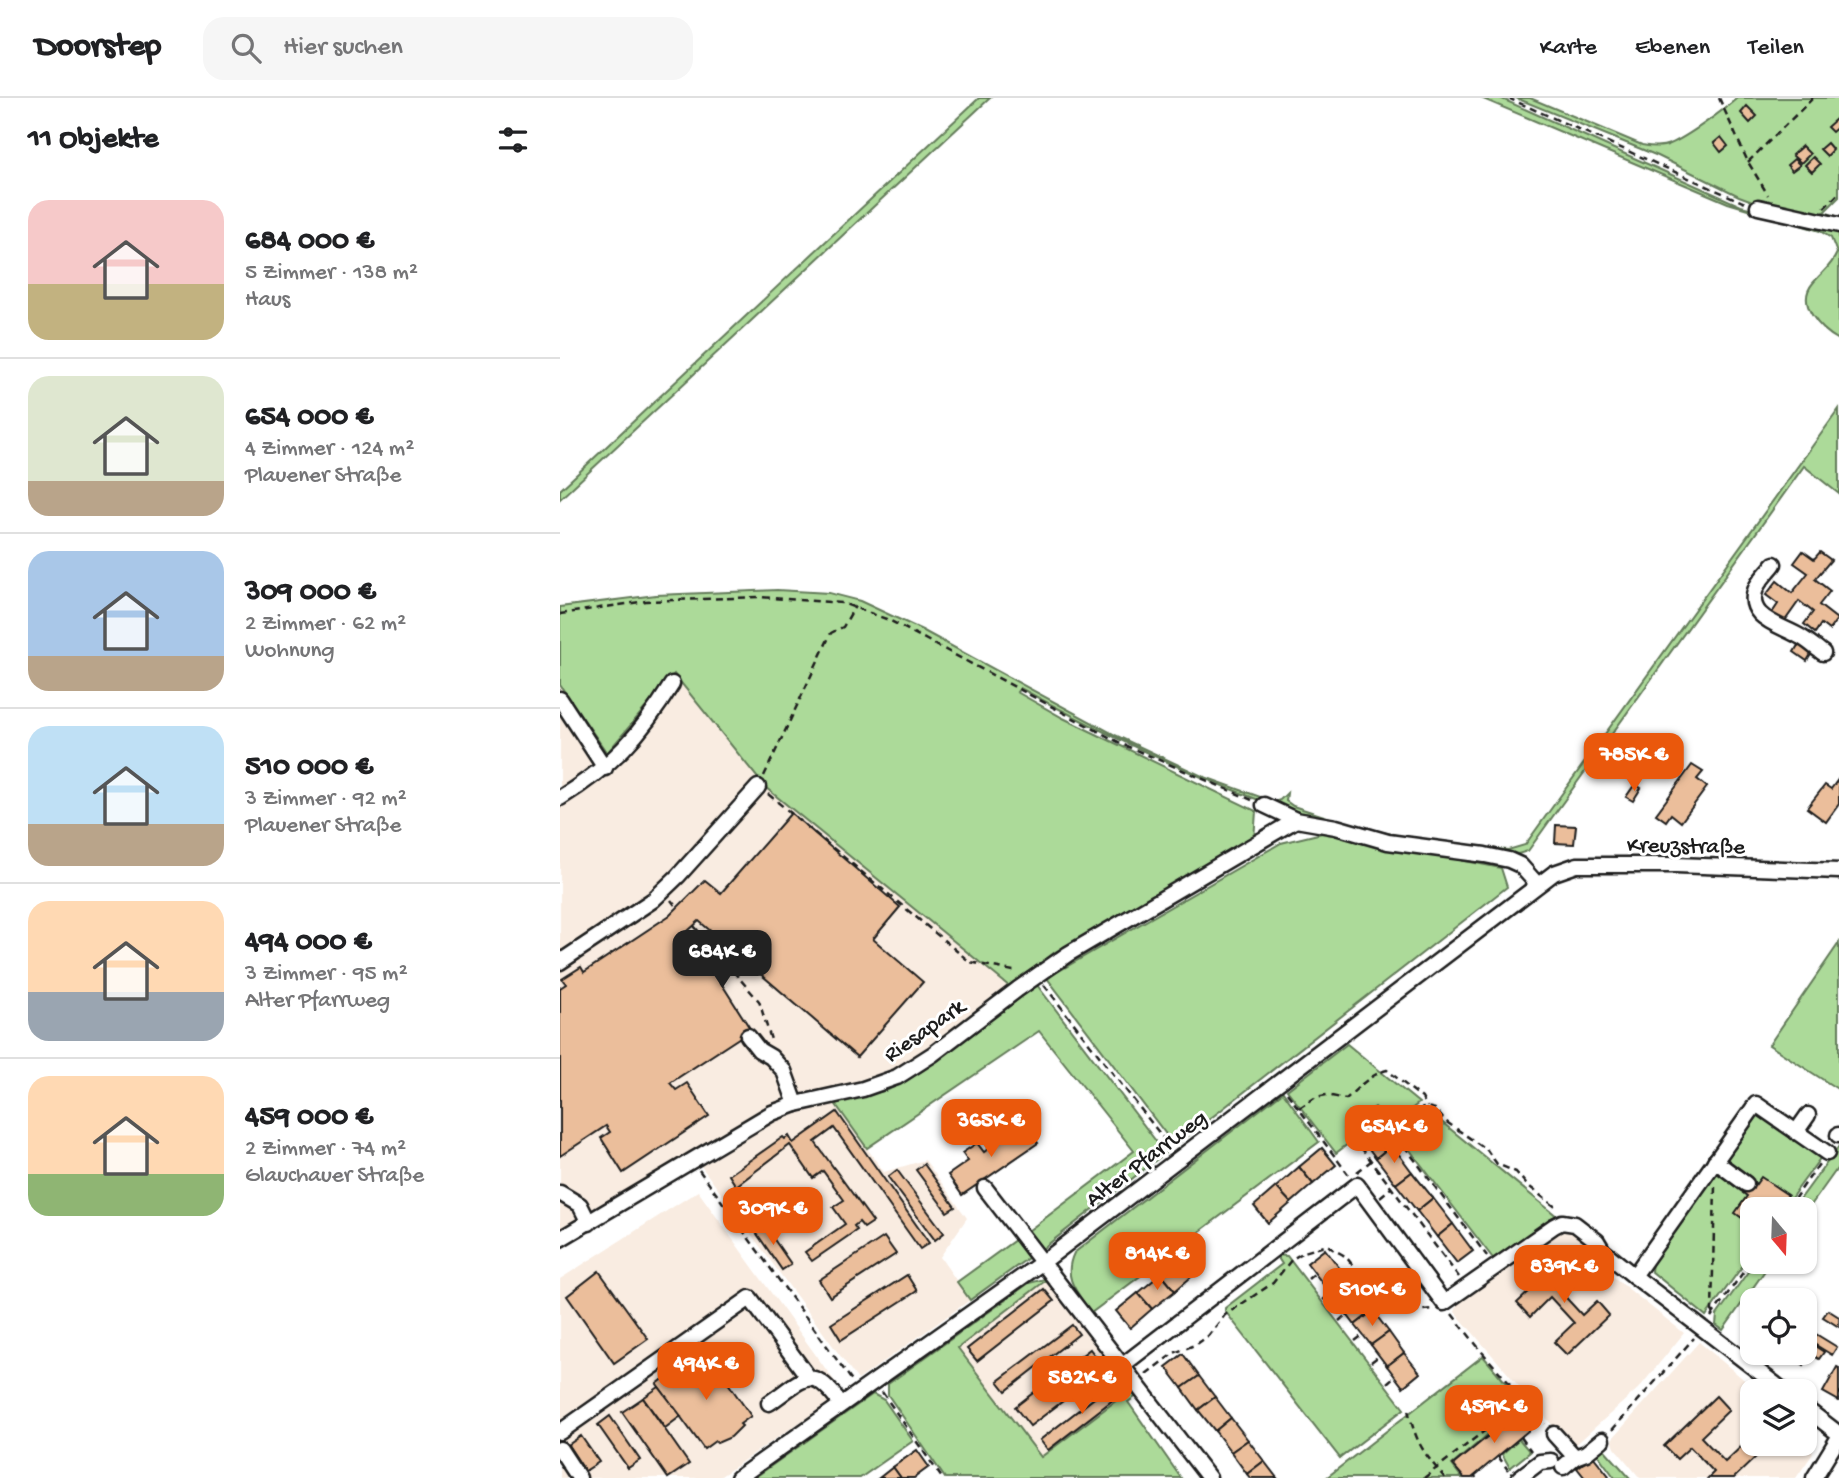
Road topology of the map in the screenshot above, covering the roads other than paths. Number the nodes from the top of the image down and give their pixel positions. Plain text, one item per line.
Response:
1 (1765, 209) road end
2 (1839, 225) edge
3 (1774, 564) dead end
4 (1823, 653) dead end
5 (672, 684) dead end
6 (560, 699) edge
7 (605, 768) junction
8 (758, 787) road end
9 (560, 798) edge
10 (1264, 805) road end
11 (1296, 820) junction
12 (1839, 871) edge
13 (1537, 884) junction
14 (560, 962) edge
15 (748, 1036) dead end
16 (796, 1104) junction
17 (1808, 1115) dead end
18 (1796, 1132) junction
19 (1827, 1153) road end
20 (1716, 1161) junction
21 (1746, 1184) dead end
22 (985, 1188) dead end
23 (560, 1193) edge
24 (589, 1223) junction
25 (560, 1239) edge
26 (1043, 1262) junction
27 (1634, 1276) junction
28 (1123, 1365) junction
29 (809, 1378) junction
30 (1768, 1379) edge
31 (769, 1403) dead end
32 (841, 1404) junction
33 (1817, 1417) edge
34 (560, 1432) edge
35 (1555, 1434) road end
36 (1839, 1435) edge
37 (1602, 1440) road end
38 (560, 1449) edge
39 (1557, 1462) junction
40 (579, 1478) edge
41 (737, 1478) edge
42 (1209, 1478) edge
43 (1517, 1478) edge
44 (1814, 1478) edge

1 - 2 street
3 - 4 street
5 - 7 street
6 - 7 street
7 - 9 street
8 - 14 street
10 - 11 street
11 - 13 street
11 - 16 street, Riesapark
12 - 13 street, Kreuzstraße
13 - 26 street, Alter Pfarrweg
15 - 16 street
16 - 24 street, Riesapark
17 - 18 street
18 - 19 street
18 - 20 street
20 - 21 street
20 - 27 street
22 - 26 street
23 - 24 street
24 - 25 street, Riesapark
26 - 28 street
26 - 32 street, Alter Pfarrweg
27 - 28 street
27 - 30 street
28 - 42 street
29 - 31 street
29 - 32 street
29 - 34 street
32 - 41 street, Alter Pfarrweg
33 - 36 street
35 - 39 street
36 - 44 street
37 - 39 street
38 - 40 street
39 - 43 street

